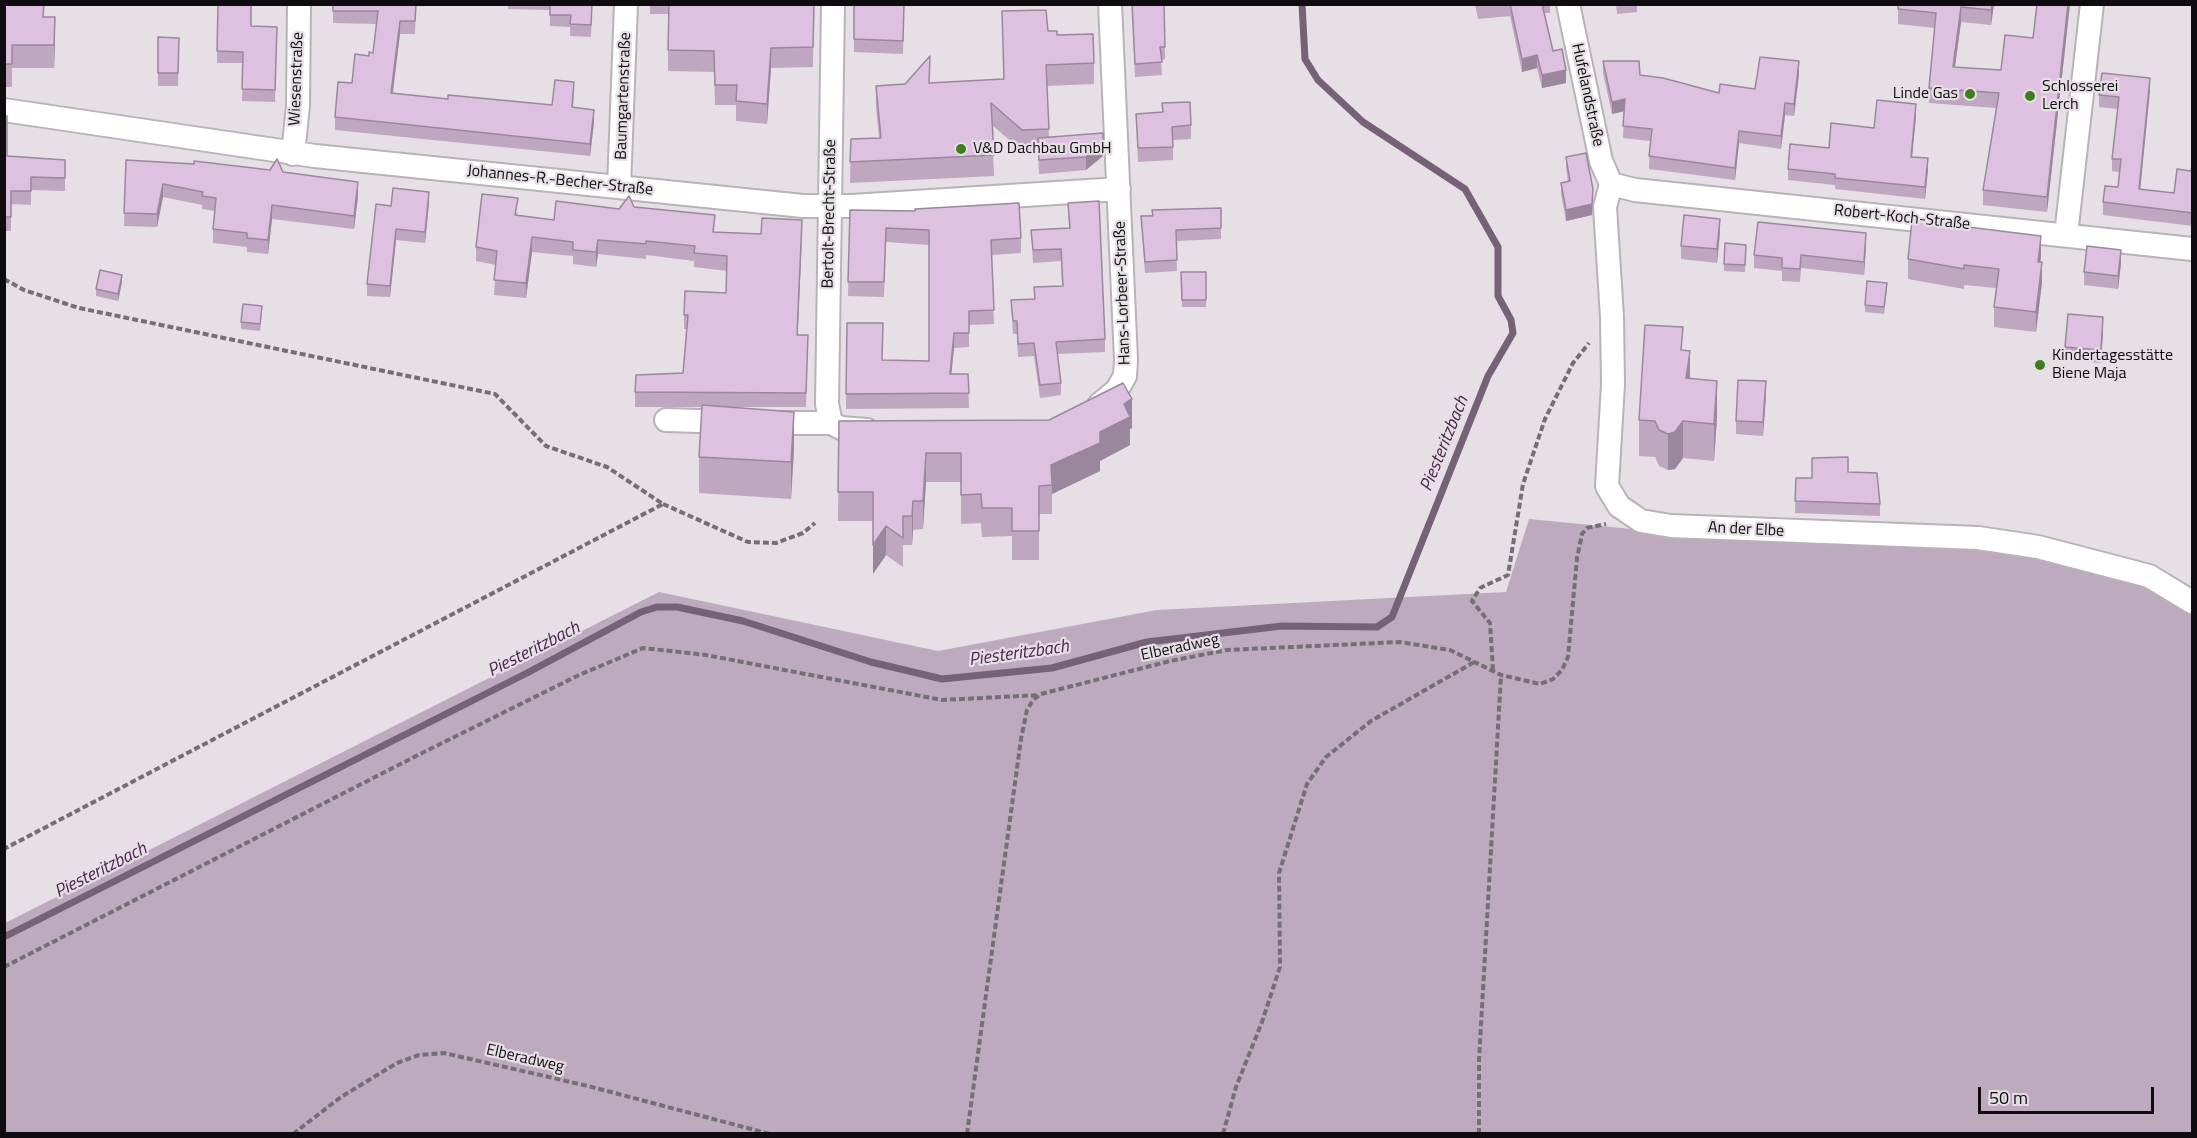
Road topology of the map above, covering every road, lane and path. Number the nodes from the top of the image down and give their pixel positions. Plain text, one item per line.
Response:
1 (299, 4) edge
2 (626, 4) edge
3 (834, 4) edge
4 (1110, 4) edge
5 (1568, 4) edge
6 (2092, 4) edge
7 (4, 110) edge
8 (293, 154) junction
9 (1611, 184) junction
10 (619, 187) junction
11 (1119, 189) junction
12 (830, 206) junction
13 (2066, 235) junction
14 (2193, 249) edge
15 (4, 279) edge
16 (1612, 317) junction
17 (1083, 412) edge
18 (666, 420) dead end
19 (831, 423) junction
20 (892, 430) edge
21 (663, 504) junction
22 (1641, 521) junction
23 (815, 523) dead end
24 (2193, 602) edge
25 (1476, 661) junction
26 (1493, 671) junction
27 (1501, 675) junction
28 (1041, 694) junction
29 (4, 849) edge
30 (4, 967) edge
31 (293, 1134) edge
32 (770, 1134) edge
33 (967, 1134) edge
34 (1222, 1134) edge
35 (1479, 1134) edge

1 - 8 street, Wiesenstraße
2 - 10 street, Baumgartenstraße
3 - 12 street, Bertolt-Brecht-Straße
4 - 11 street, Hans-Lorbeer-Straße
5 - 9 street, Hufelandstraße
6 - 13 street
7 - 8 street, Johannes-R.-Becher-Straße
8 - 10 street, Johannes-R.-Becher-Straße
9 - 13 street, Robert-Koch-Straße
9 - 16 street
10 - 12 street, Johannes-R.-Becher-Straße
11 - 12 street, Johannes-R.-Becher-Straße
11 - 17 street, Hans-Lorbeer-Straße
12 - 19 street, Bertolt-Brecht-Straße
13 - 14 street, Robert-Koch-Straße
15 - 21 path
16 - 22 street
16 - 26 path
18 - 19 street
19 - 20 street
21 - 23 path
21 - 29 path
22 - 24 street, An der Elbe
22 - 27 path, Elberadweg
25 - 26 path, Elberadweg
25 - 28 path, Elberadweg
25 - 34 path
26 - 27 path, Elberadweg
27 - 35 path
28 - 30 path, Elberadweg
28 - 33 path
31 - 32 path, Elberadweg

